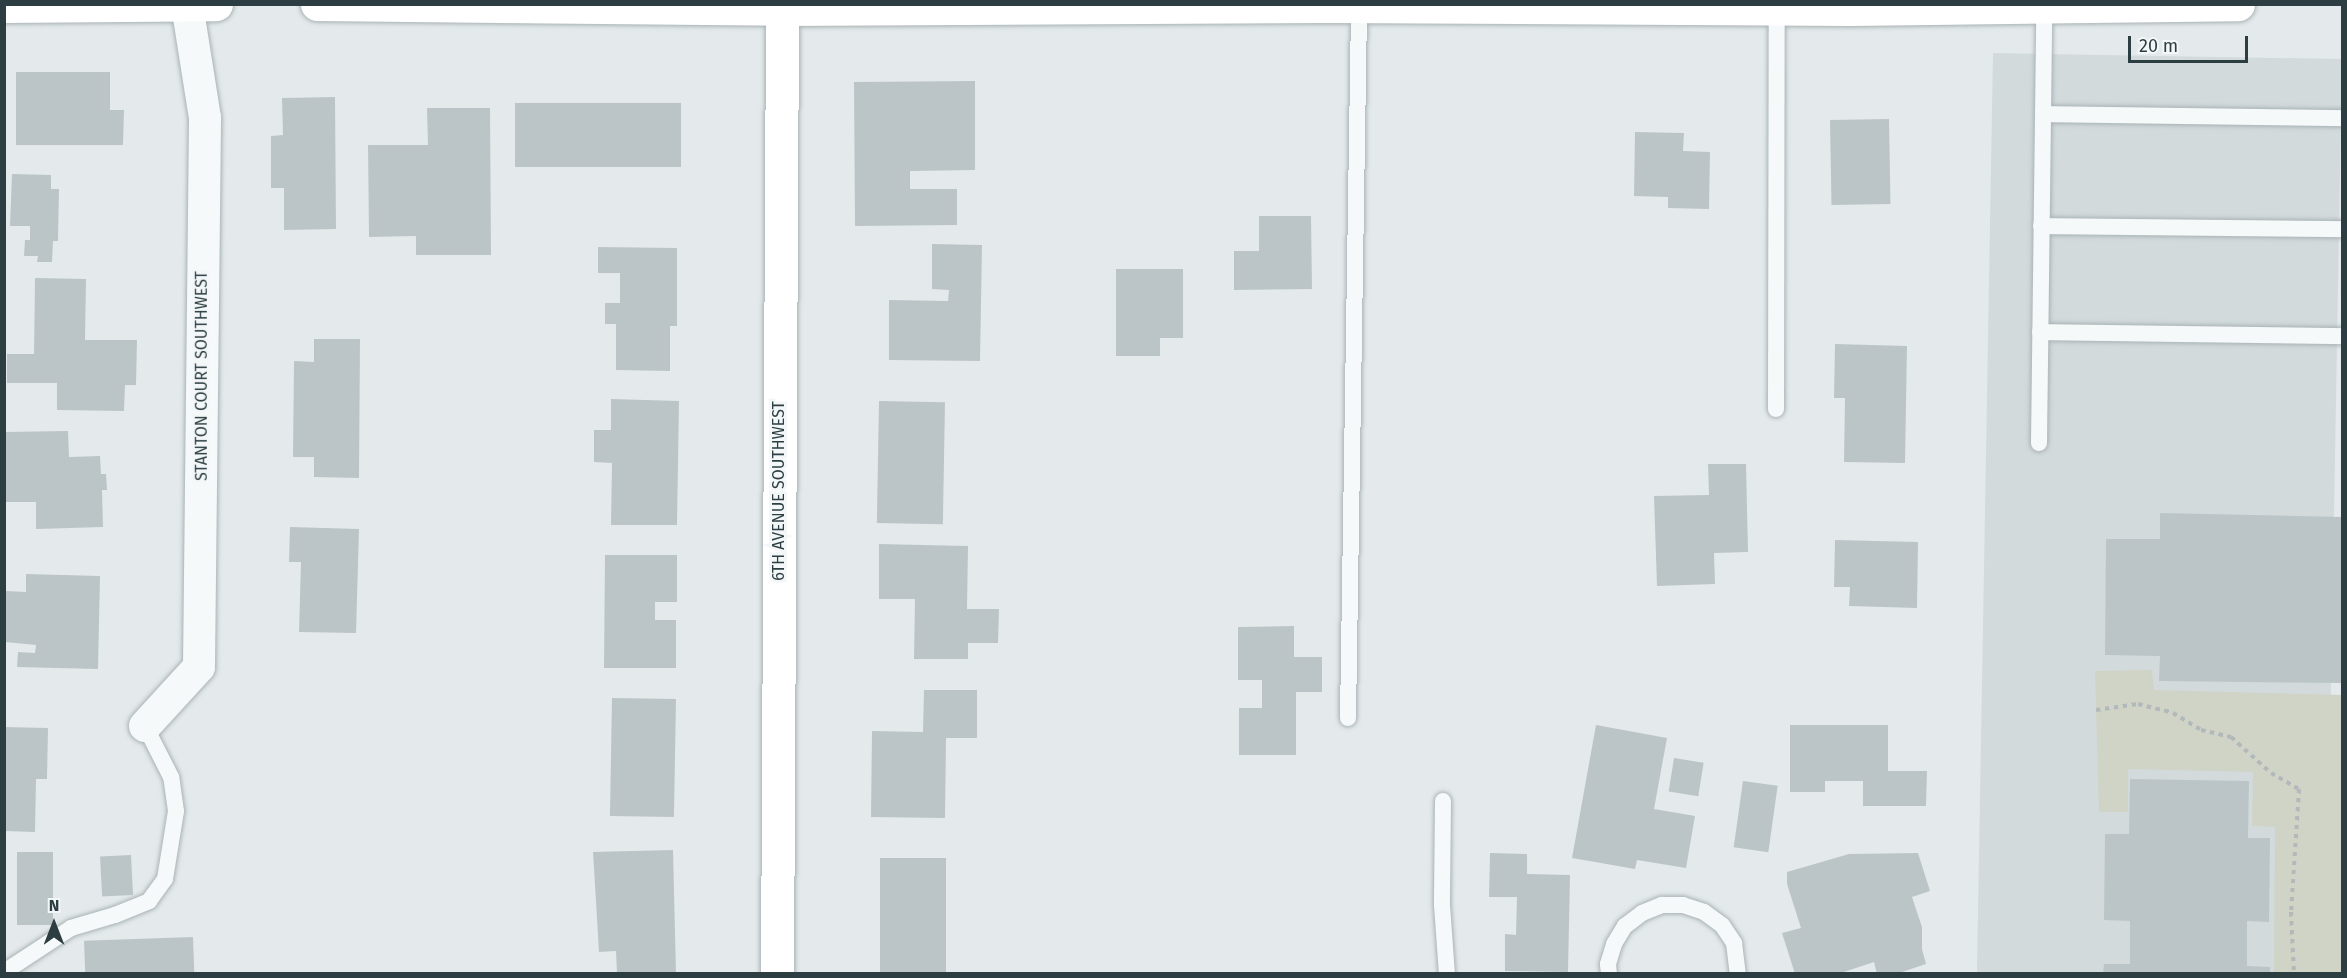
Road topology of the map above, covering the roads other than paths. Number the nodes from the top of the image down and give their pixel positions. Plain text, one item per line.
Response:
1 (317, 4) edge
2 (2238, 4) edge
3 (197, 5) edge
4 (4, 6) edge
5 (999, 6) edge
6 (1338, 6) edge
7 (2044, 8) junction
8 (782, 9) junction
9 (1777, 9) junction
10 (2043, 114) junction
11 (2343, 118) edge
12 (2042, 226) junction
13 (2343, 229) edge
14 (2040, 332) junction
15 (2343, 336) edge
16 (1776, 409) dead end
17 (2039, 443) dead end
18 (1348, 718) dead end
19 (145, 726) joint
20 (1443, 801) dead end
21 (4, 972) edge
22 (777, 974) edge
23 (1447, 974) edge
24 (1609, 974) edge
25 (1738, 974) edge

1 - 8 street
2 - 7 street
3 - 4 street
3 - 19 street, STANTON COURT SOUTHWEST
5 - 6 street
5 - 8 street
6 - 9 street
6 - 18 lane
7 - 9 street
7 - 10 lane
8 - 22 street, 6TH AVENUE SOUTHWEST
9 - 16 lane
10 - 11 lane
10 - 12 lane
12 - 13 lane
12 - 14 lane
14 - 15 lane
14 - 17 lane
19 - 21 lane
20 - 23 lane
24 - 25 lane

